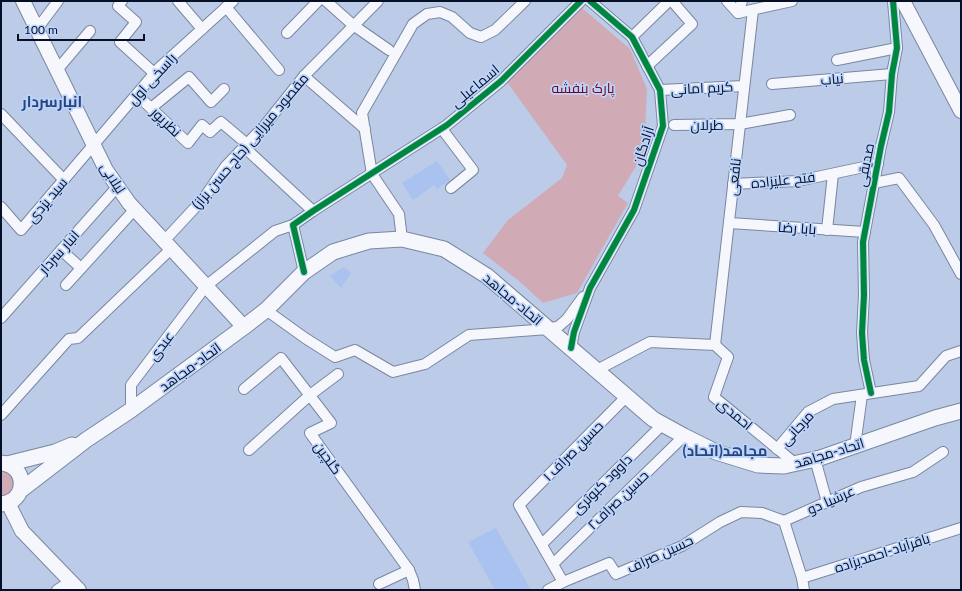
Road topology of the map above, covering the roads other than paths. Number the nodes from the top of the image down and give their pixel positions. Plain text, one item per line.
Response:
1 (23, 1) edge
2 (58, 1) edge
3 (122, 1) edge
4 (178, 1) edge
5 (318, 1) edge
6 (326, 1) edge
7 (378, 1) edge
8 (525, 1) edge
9 (581, 1) edge
10 (590, 1) edge
11 (669, 1) edge
12 (672, 1) edge
13 (727, 1) edge
14 (742, 1) edge
15 (792, 1) edge
16 (893, 1) edge
17 (903, 1) edge
18 (230, 4) edge
19 (753, 10) junction
20 (738, 13) junction
21 (353, 25) junction
22 (37, 29) junction
23 (202, 29) junction
24 (90, 30) dead end
25 (287, 33) dead end
26 (632, 37) junction
27 (897, 48) junction
28 (389, 50) dead end
29 (837, 60) dead end
30 (647, 66) junction
31 (57, 70) junction
32 (278, 70) dead end
33 (154, 73) junction
34 (892, 74) junction
35 (304, 76) junction
36 (772, 84) dead end
37 (744, 86) junction
38 (224, 89) dead end
39 (660, 90) junction
40 (137, 95) junction
41 (959, 104) edge
42 (151, 108) junction
43 (1, 114) edge
44 (790, 115) dead end
45 (740, 124) junction
46 (674, 125) dead end
47 (365, 129) junction
48 (442, 129) junction
49 (94, 145) junction
50 (246, 146) junction
51 (878, 164) junction
52 (372, 174) junction
53 (833, 174) junction
54 (64, 180) junction
55 (874, 183) junction
56 (734, 184) junction
57 (118, 187) junction
58 (451, 188) dead end
59 (1, 208) edge
60 (135, 209) junction
61 (313, 211) junction
62 (729, 223) junction
63 (293, 225) junction
64 (827, 230) junction
65 (865, 232) junction
66 (402, 239) junction
67 (168, 245) junction
68 (61, 250) junction
69 (81, 268) junction
70 (304, 272) junction
71 (961, 274) edge
72 (66, 285) dead end
73 (206, 286) junction
74 (590, 288) junction
75 (266, 310) junction
76 (2, 313) edge
77 (244, 328) junction
78 (550, 329) junction
79 (715, 345) junction
80 (571, 348) junction
81 (961, 351) edge
82 (597, 370) junction
83 (338, 374) dead end
84 (244, 389) dead end
85 (866, 394) junction
86 (310, 395) junction
87 (628, 396) junction
88 (131, 410) junction
89 (961, 411) edge
90 (1, 416) edge
91 (663, 424) junction
92 (684, 436) junction
93 (86, 440) junction
94 (855, 446) junction
95 (777, 449) junction
96 (249, 450) dead end
97 (943, 452) dead end
98 (815, 459) junction
99 (4, 463) edge
100 (796, 464) junction
101 (21, 490) junction
102 (827, 502) junction
103 (5, 503) edge
104 (784, 522) junction
105 (961, 528) edge
106 (542, 544) junction
107 (553, 564) junction
108 (409, 570) junction
109 (802, 578) junction
110 (563, 582) junction
111 (379, 584) dead end
112 (75, 585) edge
113 (57, 590) edge
114 (415, 590) edge
115 (548, 590) edge
116 (804, 590) edge

1 - 22 main road, لیلابی
2 - 22 street
3 - 33 street
4 - 23 street
5 - 25 street
6 - 21 street
7 - 21 street, مقصود میرزایی (حاج حسن بزاز)
8 - 47 street
9 - 48 street, اسماعیلی
10 - 26 street, آزادگان
11 - 26 street
12 - 30 street
13 - 20 street
14 - 20 street
15 - 19 street
16 - 27 street, صدیقی
17 - 41 main road
18 - 23 street, راسخی اول
18 - 32 street
19 - 20 street
19 - 37 street, نافعی
21 - 28 street
21 - 35 street, مقصود میرزایی (حاج حسن بزاز)
22 - 31 main road, لیلابی
23 - 33 street, راسخی اول
24 - 31 street
26 - 30 street, آزادگان
27 - 29 street
27 - 34 street, صدیقی
30 - 39 street, آزادگان
31 - 49 main road, لیلابی
33 - 40 street, راسخی اول
34 - 36 street, نیاب
34 - 51 street, صدیقی
35 - 47 street
35 - 50 street, مقصود میرزایی (حاج حسن بزاز)
37 - 39 street, کریم امانی
37 - 45 street, نافعی
38 - 42 street
39 - 74 street, آزادگان
40 - 42 street, نظرپور
40 - 49 street, راسخی اول
42 - 50 street, نظرپور
43 - 54 street
44 - 45 street
45 - 46 street, طرلان
45 - 56 street, نافعی
47 - 52 street
48 - 52 street, اسماعیلی
48 - 58 street
49 - 54 street, سید یزدی
49 - 57 main road, لیلابی
50 - 61 street
50 - 67 street, مقصود میرزایی (حاج حسن بزاز)
51 - 53 street, فتح علیزاده
51 - 55 street, صدیقی
52 - 61 street, اسماعیلی
52 - 66 street
53 - 56 street, فتح علیزاده
53 - 64 street
54 - 59 street, سید یزدی
55 - 65 street, صدیقی
55 - 71 street
56 - 62 street, نافعی
57 - 60 main road, لیلابی
57 - 68 street, انبار سردار
60 - 67 main road, لیلابی
60 - 69 street
61 - 63 street, اسماعیلی
62 - 64 street, بابا رضا
62 - 79 street, نافعی
63 - 70 street
63 - 73 street, عبدی
64 - 65 street, بابا رضا
65 - 85 street, صدیقی
66 - 70 main road, اتحاد-مجاهد
66 - 78 main road, اتحاد-مجاهد
67 - 73 main road, لیلابی
67 - 90 street, مقصود میرزایی (حاج حسن بزاز)
68 - 69 street
68 - 76 street, انبار سردار
69 - 72 street
70 - 75 main road, اتحاد-مجاهد
73 - 77 main road, لیلابی
73 - 88 street, عبدی
74 - 78 street
74 - 80 street
75 - 77 main road, اتحاد-مجاهد
75 - 78 street
77 - 88 main road, اتحاد-مجاهد
78 - 80 main road, اتحاد-مجاهد
79 - 82 street
79 - 95 street, احمدی
80 - 82 main road, اتحاد-مجاهد
81 - 85 street, مرجانی
82 - 87 main road, اتحاد-مجاهد
83 - 86 street
84 - 86 street, گلچین
85 - 94 street
85 - 95 street, مرجانی
86 - 96 street
86 - 108 street, گلچین
87 - 91 main road, اتحاد-مجاهد
87 - 106 street, حسین صراف ۱
88 - 93 main road, اتحاد-مجاهد
89 - 94 main road, اتحاد-مجاهد
91 - 92 main road, اتحاد-مجاهد
91 - 106 street, داوود کبوتری
92 - 100 main road, اتحاد-مجاهد
92 - 107 street, حسین صراف۲
93 - 99 main road
93 - 101 main road
94 - 98 main road, اتحاد-مجاهد
95 - 100 street, احمدی
97 - 102 street, عرشیا دو
98 - 100 main road, اتحاد-مجاهد
98 - 102 street
99 - 101 main road
101 - 103 main road
102 - 104 street, عرشیا دو
103 - 112 main road
104 - 109 street
104 - 110 street, حسین صراف
105 - 109 street, باقرآباد-احمدیزاده
106 - 107 street
107 - 110 street
108 - 111 street
108 - 114 street, گلچین
109 - 116 street
110 - 115 street, حسین صراف
112 - 113 street

